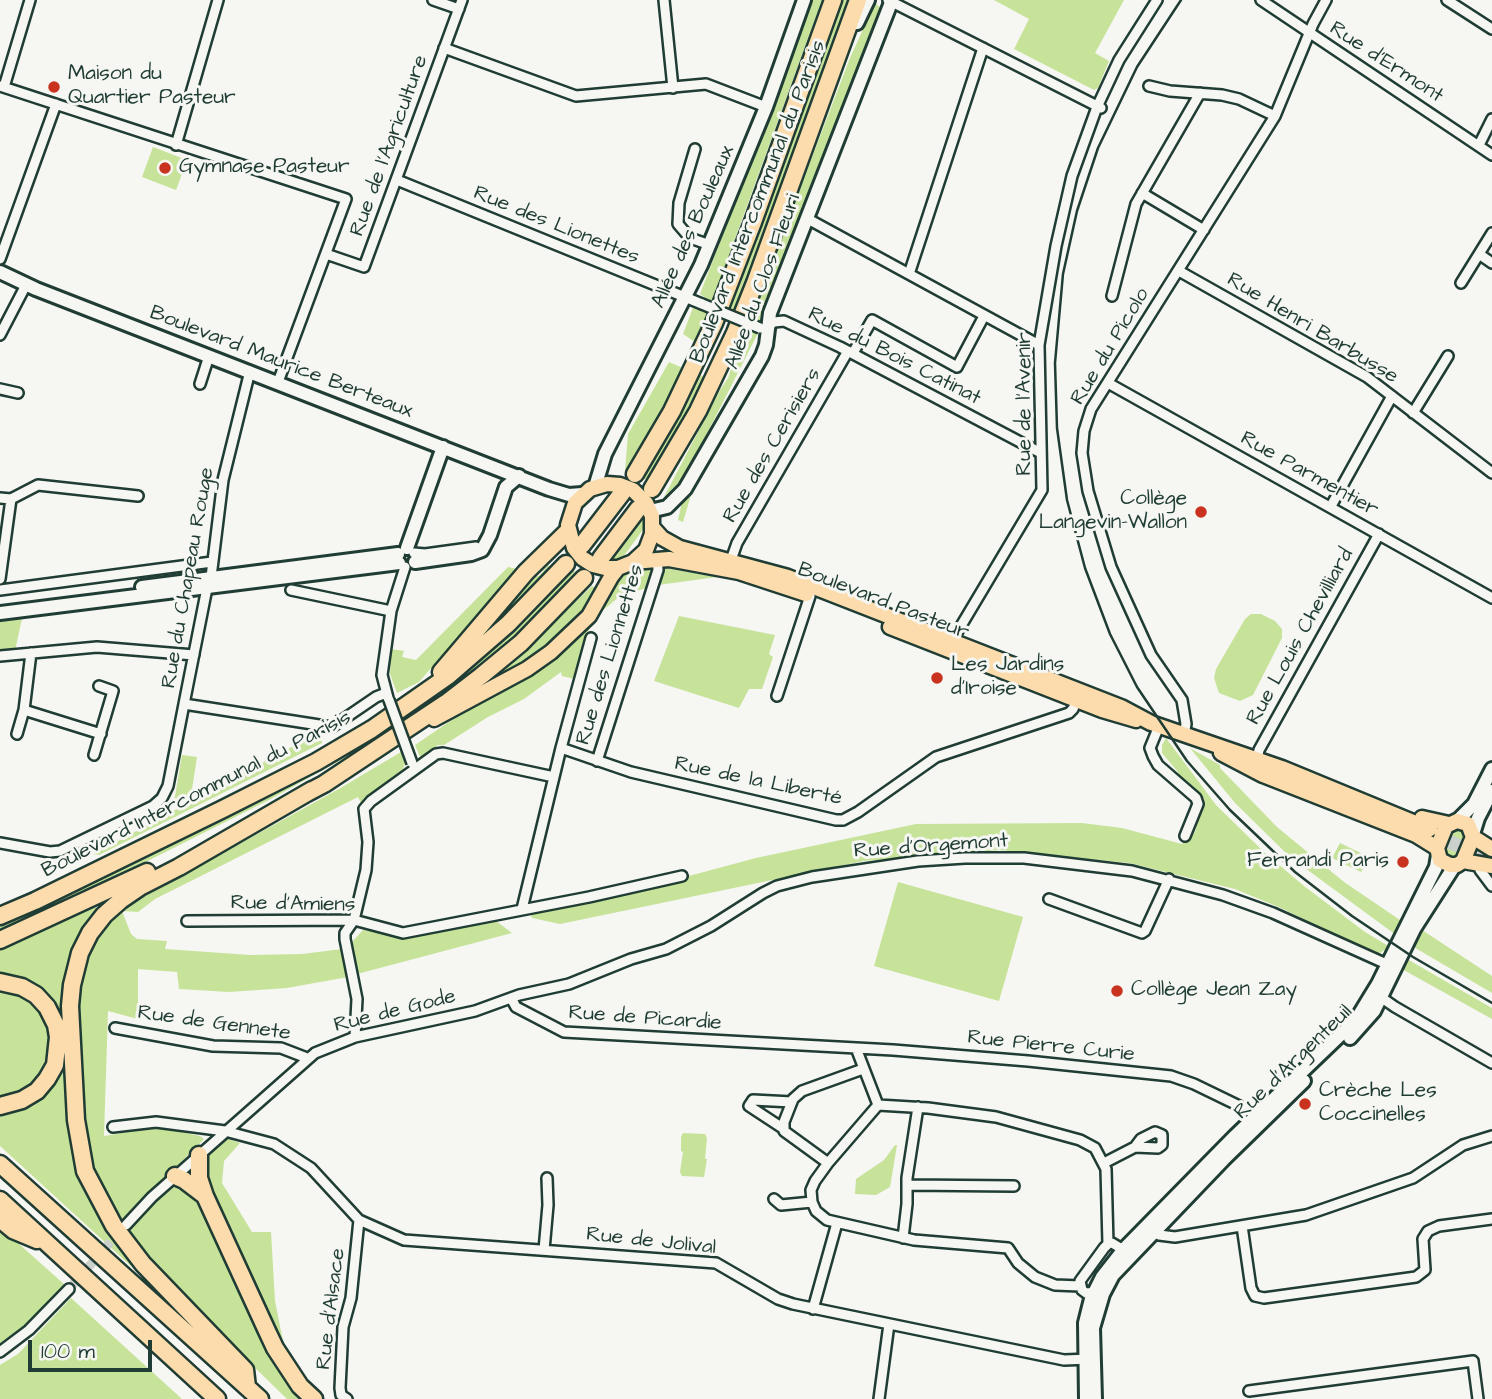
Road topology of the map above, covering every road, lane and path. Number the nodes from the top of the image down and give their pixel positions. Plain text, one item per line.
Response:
1 (30, 0) edge
2 (218, 0) edge
3 (433, 0) edge
4 (664, 0) edge
5 (804, 0) edge
6 (825, 0) edge
7 (833, 0) edge
8 (858, 0) edge
9 (868, 0) edge
10 (1157, 0) edge
11 (1261, 0) edge
12 (1325, 0) edge
13 (1447, 0) edge
14 (890, 1) edge
15 (460, 4) edge
16 (1492, 29) edge
17 (1309, 34) junction
18 (444, 48) junction
19 (982, 48) junction
20 (2, 86) edge
21 (1149, 86) dead end
22 (673, 88) junction
23 (1200, 93) junction
24 (56, 104) junction
25 (766, 107) junction
26 (1099, 108) junction
27 (1275, 116) junction
28 (1492, 119) edge
29 (176, 145) junction
30 (1479, 145) junction
31 (695, 149) dead end
32 (1492, 155) edge
33 (802, 156) junction
34 (397, 180) junction
35 (1142, 193) junction
36 (808, 219) junction
37 (753, 222) junction
38 (1203, 230) junction
39 (1492, 233) edge
40 (710, 245) junction
41 (326, 254) junction
42 (1479, 254) junction
43 (0, 259) edge
44 (1492, 263) edge
45 (1179, 271) junction
46 (0, 272) edge
47 (909, 274) junction
48 (1461, 283) dead end
49 (26, 285) junction
50 (1112, 296) dead end
51 (686, 298) junction
52 (984, 316) junction
53 (764, 328) junction
54 (0, 335) edge
55 (1039, 345) junction
56 (851, 352) junction
57 (209, 356) junction
58 (1448, 356) dead end
59 (250, 371) junction
60 (278, 382) junction
61 (1108, 383) junction
62 (200, 384) dead end
63 (0, 389) edge
64 (18, 393) dead end
65 (1392, 396) junction
66 (1413, 413) junction
67 (443, 447) junction
68 (1041, 453) junction
69 (602, 463) junction
70 (1492, 473) edge
71 (635, 474) dead end
72 (519, 476) junction
73 (619, 488) junction
74 (549, 489) junction
75 (652, 489) dead end
76 (589, 490) junction
77 (138, 496) dead end
78 (0, 498) edge
79 (11, 499) junction
80 (1331, 506) junction
81 (644, 510) junction
82 (568, 525) junction
83 (653, 528) junction
84 (1379, 534) junction
85 (582, 545) dead end
86 (480, 551) junction
87 (406, 558) junction
88 (601, 558) dead end
89 (657, 559) junction
90 (731, 561) junction
91 (212, 562) junction
92 (634, 562) junction
93 (566, 564) dead end
94 (618, 568) junction
95 (584, 578) dead end
96 (0, 579) edge
97 (209, 583) junction
98 (0, 590) edge
99 (291, 590) dead end
100 (810, 596) junction
101 (1492, 598) edge
102 (0, 606) edge
103 (391, 611) junction
104 (0, 613) edge
105 (591, 638) dead end
106 (952, 641) junction
107 (31, 653) junction
108 (194, 655) junction
109 (0, 656) edge
110 (99, 686) dead end
111 (388, 696) junction
112 (776, 696) dead end
113 (1079, 696) junction
114 (184, 704) junction
115 (24, 710) junction
116 (1155, 724) junction
117 (17, 734) dead end
118 (101, 734) junction
119 (1184, 735) junction
120 (1204, 743) junction
121 (561, 748) junction
122 (94, 755) dead end
123 (1257, 759) junction
124 (316, 761) junction
125 (597, 761) junction
126 (1237, 762) junction
127 (413, 766) junction
128 (1492, 769) edge
129 (1286, 770) junction
130 (554, 777) junction
131 (318, 787) junction
132 (1492, 791) edge
133 (1453, 822) junction
134 (1473, 835) junction
135 (1185, 836) dead end
136 (0, 842) edge
137 (1437, 851) junction
138 (136, 852) junction
139 (1488, 858) edge
140 (1459, 863) junction
141 (682, 876) dead end
142 (1169, 879) junction
143 (1492, 886) edge
144 (1049, 899) dead end
145 (0, 909) edge
146 (522, 909) junction
147 (0, 916) edge
148 (354, 920) junction
149 (187, 921) dead end
150 (0, 939) edge
151 (1392, 966) junction
152 (0, 982) edge
153 (1378, 984) junction
154 (514, 997) junction
155 (1382, 998) junction
156 (115, 1028) dead end
157 (355, 1037) junction
158 (825, 1046) joint
159 (856, 1048) junction
160 (307, 1058) junction
161 (1492, 1063) edge
162 (863, 1069) junction
163 (792, 1102) junction
164 (878, 1105) junction
165 (0, 1106) edge
166 (918, 1107) junction
167 (1260, 1116) junction
168 (113, 1127) dead end
169 (784, 1129) junction
170 (225, 1131) junction
171 (1492, 1136) edge
172 (1135, 1147) junction
173 (199, 1155) junction
174 (828, 1163) junction
175 (1104, 1163) junction
176 (0, 1164) edge
177 (175, 1176) junction
178 (547, 1178) dead end
179 (907, 1185) junction
180 (1014, 1186) dead end
181 (205, 1196) junction
182 (774, 1199) dead end
183 (0, 1200) edge
184 (812, 1202) junction
185 (0, 1219) edge
186 (1492, 1219) edge
187 (359, 1220) junction
188 (837, 1223) junction
189 (125, 1224) tunnel mouth
190 (1242, 1226) junction
191 (1150, 1229) junction
192 (903, 1238) junction
193 (1108, 1244) junction
194 (48, 1245) junction
195 (544, 1250) junction
196 (1127, 1252) junction
197 (1080, 1286) junction
198 (69, 1289) tunnel mouth
199 (1099, 1292) junction
200 (813, 1309) junction
201 (889, 1324) junction
202 (0, 1352) edge
203 (1089, 1359) junction
204 (247, 1387) junction
205 (1249, 1391) dead end
206 (217, 1399) edge
207 (261, 1399) edge
208 (314, 1399) edge
209 (347, 1399) edge
210 (879, 1399) edge
211 (1086, 1399) edge
212 (1095, 1399) edge
213 (1478, 1399) edge

1 - 20 street
2 - 29 street
3 - 15 street
4 - 22 street
5 - 25 main road, Allée des Bouleaux
6 - 37 highway
7 - 37 highway, Boulevard Intercommunal du Parisis
8 - 33 highway, Boulevard Intercommunal du Parisis
9 - 33 main road
10 - 26 street, Rue de l'Avenir
11 - 17 street, Rue d'Ermont
12 - 17 street, Rue du Picolo
13 - 16 street
14 - 19 street
14 - 36 main road, Allée du Clos Fleuri
15 - 18 street, Rue de l'Agriculture
17 - 27 street, Rue du Picolo
17 - 30 street, Rue d'Ermont
18 - 22 street
18 - 34 street, Rue de l'Agriculture
19 - 26 street
19 - 47 street
20 - 24 street
21 - 23 street
22 - 25 street
23 - 27 street
23 - 35 street
24 - 29 street
24 - 43 street
25 - 40 main road, Allée des Bouleaux
26 - 55 street, Rue de l'Avenir
27 - 38 street, Rue du Picolo
28 - 30 street
29 - 41 street
30 - 32 street, Rue d'Ermont
31 - 40 street
33 - 75 highway, Boulevard Intercommunal du Parisis
34 - 41 street, Rue de l'Agriculture
34 - 51 street, Rue des Lionettes
35 - 38 street
35 - 50 street
36 - 47 street
36 - 53 main road, Allée du Clos Fleuri
37 - 71 highway, Boulevard Intercommunal du Parisis
38 - 45 street, Rue du Picolo
39 - 42 street
40 - 51 main road, Allée des Bouleaux
41 - 60 street
42 - 44 street
42 - 48 street
45 - 61 street, Rue du Picolo
45 - 65 street, Rue Henri Barbusse
46 - 49 main road, Boulevard Maurice Berteaux
47 - 52 street
49 - 54 street
49 - 57 main road, Boulevard Maurice Berteaux
51 - 53 street, Rue des Lionettes, bridge
51 - 69 main road, Allée des Bouleaux
52 - 55 street
52 - 56 street, Rue des Cerisiers
53 - 56 street, Rue du Bois Catinat
53 - 81 main road, Allée du Clos Fleuri
55 - 68 street, Rue de l'Avenir
56 - 68 street, Rue du Bois Catinat
56 - 90 street, Rue des Cerisiers
57 - 59 main road, Boulevard Maurice Berteaux
57 - 62 street
58 - 66 street
59 - 60 main road, Boulevard Maurice Berteaux
59 - 91 street, Rue du Chapeau Rouge
60 - 67 main road, Boulevard Maurice Berteaux
61 - 80 street, Rue Parmentier
61 - 119 street, Rue du Picolo
63 - 64 street
65 - 66 street, Rue Henri Barbusse
65 - 80 street
66 - 70 street, Rue Henri Barbusse
67 - 72 main road, Boulevard Maurice Berteaux
67 - 87 main road
68 - 106 street, Rue de l'Avenir
69 - 73 main road
69 - 76 main road, Allée des Bouleaux
72 - 74 main road, Boulevard Maurice Berteaux
72 - 86 main road
73 - 76 main road
73 - 81 main road
73 - 85 highway
74 - 76 main road, Boulevard Maurice Berteaux
74 - 82 main road
76 - 82 main road
77 - 79 street
78 - 79 street
79 - 96 street
80 - 84 street, Rue Parmentier
81 - 83 main road
81 - 88 highway
82 - 94 main road
82 - 124 highway
83 - 90 main road, Boulevard Pasteur
83 - 92 main road
84 - 101 street, Rue Parmentier
84 - 123 street, Rue Louis Chevilliard
86 - 87 main road
86 - 87 street
87 - 97 main road
87 - 103 street
89 - 92 main road, Boulevard Pasteur
89 - 100 main road, Boulevard Pasteur
89 - 125 street, Rue des Lionnettes
90 - 106 main road, Boulevard Pasteur
91 - 97 street, Rue du Chapeau Rouge
91 - 98 street
92 - 94 main road
93 - 124 highway, Boulevard Intercommunal du Parisis
94 - 131 main road
95 - 131 highway, Boulevard Intercommunal du Parisis
97 - 102 main road
97 - 104 main road
97 - 108 street, Rue du Chapeau Rouge
99 - 103 street
100 - 112 street
100 - 113 main road, Boulevard Pasteur
103 - 111 street
105 - 121 street
106 - 113 main road, Boulevard Pasteur
107 - 108 street
107 - 109 street
107 - 115 street
108 - 114 street, Rue du Chapeau Rouge
110 - 118 street
111 - 114 street, Rue du Chapeau Rouge
111 - 127 street, bridge
113 - 116 main road, Boulevard Pasteur
113 - 125 street, Rue de la Liberté
114 - 136 street
115 - 117 street
115 - 118 street
116 - 119 main road, Boulevard Pasteur
116 - 135 street
118 - 122 street
119 - 120 main road, Boulevard Pasteur
120 - 123 main road, Boulevard Pasteur
120 - 126 main road, Boulevard Pasteur
121 - 125 street, Rue de la Liberté
121 - 130 street
123 - 129 main road, Boulevard Pasteur
124 - 138 highway, Boulevard Intercommunal du Parisis
126 - 129 main road, Boulevard Pasteur
126 - 137 main road, Boulevard Pasteur
127 - 130 street
127 - 148 street
128 - 133 main road
129 - 133 main road, Boulevard Pasteur
130 - 146 street
131 - 150 highway, Boulevard Intercommunal du Parisis
131 - 204 highway
132 - 134 main road
133 - 134 main road
133 - 137 main road
134 - 139 main road
134 - 140 main road
137 - 140 main road, Boulevard Pasteur
137 - 151 main road, Rue d'Argenteuil
138 - 145 highway
138 - 147 highway, Boulevard Intercommunal du Parisis
139 - 140 main road
139 - 143 street
140 - 151 main road, Rue d'Argenteuil
141 - 146 street, Rue d'Amiens
142 - 144 street
142 - 151 street, Rue d'Orgemont
142 - 154 street, Rue d'Orgemont
146 - 148 street, Rue d'Amiens
148 - 149 street, Rue d'Amiens
148 - 157 street
151 - 153 main road, Rue d'Argenteuil
151 - 155 main road, Rue d'Argenteuil
152 - 165 highway
153 - 155 street
153 - 167 main road, Rue d'Argenteuil
154 - 157 street, Rue de Gode
154 - 158 street, Rue de Picardie
155 - 161 street
155 - 167 main road, Rue d'Argenteuil
156 - 160 street, Rue de Gennete
157 - 160 street, Rue de Gode
158 - 159 street, Rue Pierre Curie
159 - 162 street
159 - 167 street, Rue Pierre Curie
160 - 170 street, Rue de Gode
162 - 163 street
162 - 164 street
163 - 169 street
163 - 169 street
164 - 166 street
164 - 174 street
166 - 175 street
166 - 179 street
167 - 191 main road, Rue d'Argenteuil
168 - 170 street
169 - 174 street
170 - 173 street, Rue de Gode
170 - 187 street, Rue de Jolival
171 - 190 street
172 - 172 street
172 - 175 street
173 - 177 street, Rue de Gode
173 - 181 highway
174 - 184 street
175 - 193 street
176 - 204 highway
177 - 181 highway
177 - 189 street, Rue de Gode
178 - 195 street
179 - 180 street
179 - 192 street
181 - 208 highway
182 - 184 street
183 - 194 highway
184 - 188 street
185 - 194 highway
186 - 190 street
187 - 195 street, Rue de Jolival
187 - 209 street, Rue d'Alsace
188 - 192 street
188 - 200 street
190 - 191 street
191 - 196 main road, Rue d'Argenteuil
192 - 197 street
193 - 196 street
193 - 197 street
194 - 206 highway
195 - 200 street, Rue de Jolival
196 - 199 main road, Rue d'Argenteuil
197 - 199 street
198 - 202 street
199 - 203 main road, Rue d'Argenteuil
200 - 201 street, Rue de Jolival
201 - 203 street, Rue de Jolival
201 - 210 street
203 - 211 main road
203 - 212 main road
204 - 207 highway
205 - 213 street

